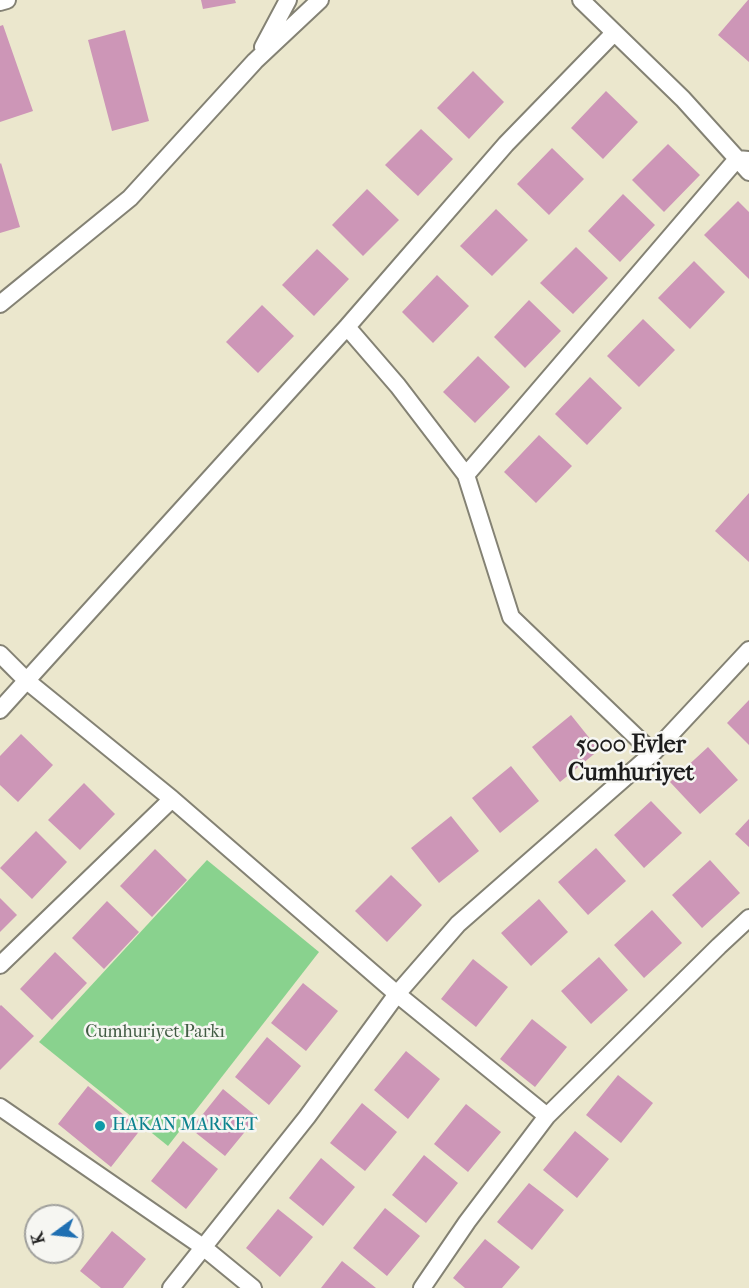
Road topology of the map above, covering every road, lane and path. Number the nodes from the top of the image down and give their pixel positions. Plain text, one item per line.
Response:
1 (7, 0) edge
2 (288, 0) edge
3 (320, 0) edge
4 (581, 0) edge
5 (0, 2) edge
6 (614, 33) junction
7 (255, 61) junction
8 (743, 159) edge
9 (749, 172) edge
10 (0, 304) edge
11 (347, 327) junction
12 (466, 475) junction
13 (749, 650) edge
14 (0, 654) edge
15 (27, 681) junction
16 (0, 710) edge
17 (653, 753) junction
18 (172, 799) junction
19 (749, 918) edge
20 (0, 965) edge
21 (397, 994) junction
22 (0, 1107) edge
23 (547, 1116) junction
24 (203, 1247) junction
25 (171, 1288) edge
26 (253, 1288) edge
27 (422, 1288) edge

1 - 5 street
2 - 7 street
3 - 7 street
4 - 6 street
6 - 8 street
6 - 11 street
7 - 10 street
8 - 9 street
8 - 12 street
11 - 12 street
11 - 15 street
12 - 17 street
13 - 17 street
14 - 15 street
15 - 16 street
15 - 18 street
17 - 21 street
18 - 20 street
18 - 21 street
19 - 23 street
21 - 23 street
21 - 24 street
22 - 24 street
23 - 27 street
24 - 25 street
24 - 26 street

